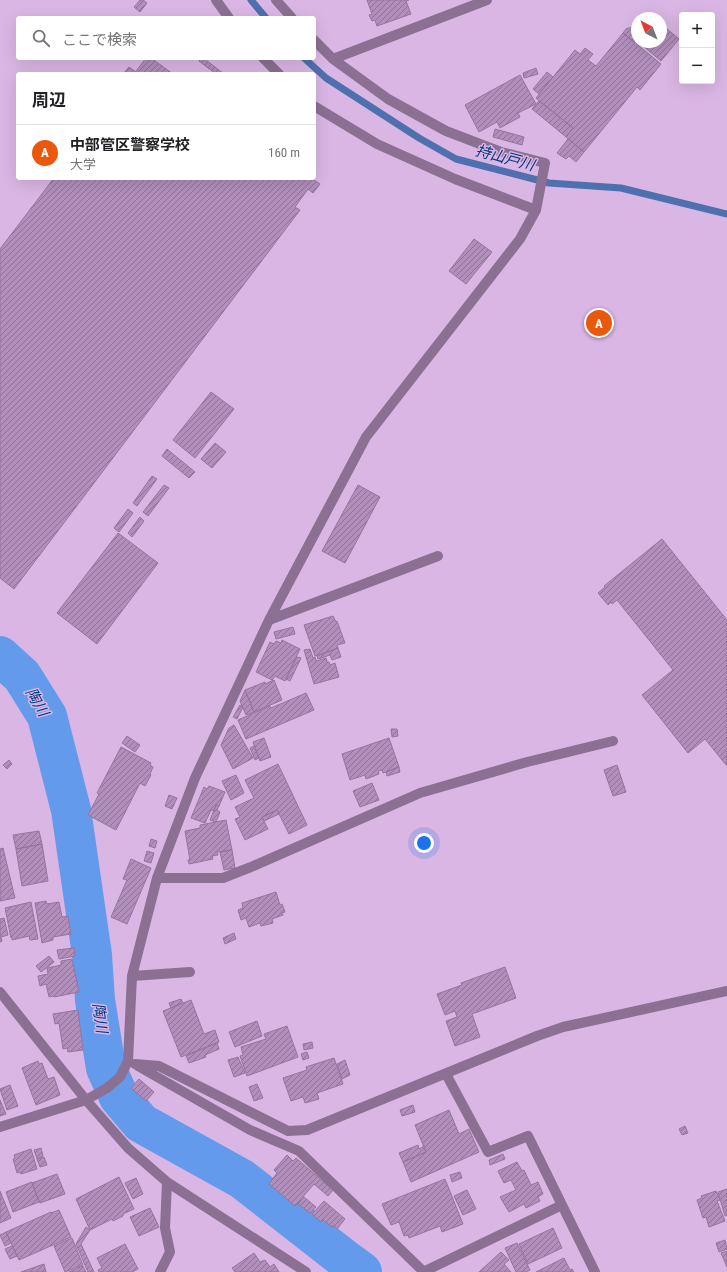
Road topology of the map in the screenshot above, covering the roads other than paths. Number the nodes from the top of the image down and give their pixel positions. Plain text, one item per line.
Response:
1 (216, 0) edge
2 (276, 0) edge
3 (487, 0) edge
4 (228, 16) edge
5 (290, 16) edge
6 (316, 42) edge
7 (333, 59) junction
8 (265, 60) edge
9 (277, 72) edge
10 (316, 107) edge
11 (536, 210) junction
12 (438, 556) dead end
13 (269, 620) junction
14 (613, 741) dead end
15 (157, 878) junction
16 (190, 972) dead end
17 (132, 976) junction
18 (727, 991) edge
19 (0, 992) edge
20 (132, 1062) junction
21 (446, 1074) junction
22 (86, 1100) junction
23 (0, 1127) edge
24 (167, 1182) junction
25 (562, 1205) junction
26 (160, 1272) edge
27 (306, 1272) edge
28 (424, 1272) edge
29 (594, 1272) edge

1 - 4 street
2 - 5 street
3 - 7 street
6 - 7 street
7 - 11 street
8 - 9 street
10 - 11 street
11 - 13 street
12 - 13 street
13 - 15 street
14 - 15 street
15 - 17 street
16 - 17 street
17 - 20 street
18 - 21 street
19 - 22 street
20 - 21 street
20 - 22 street
20 - 28 street
21 - 25 street
22 - 23 street
22 - 24 street
24 - 26 street
24 - 27 street
25 - 28 street
25 - 29 street

